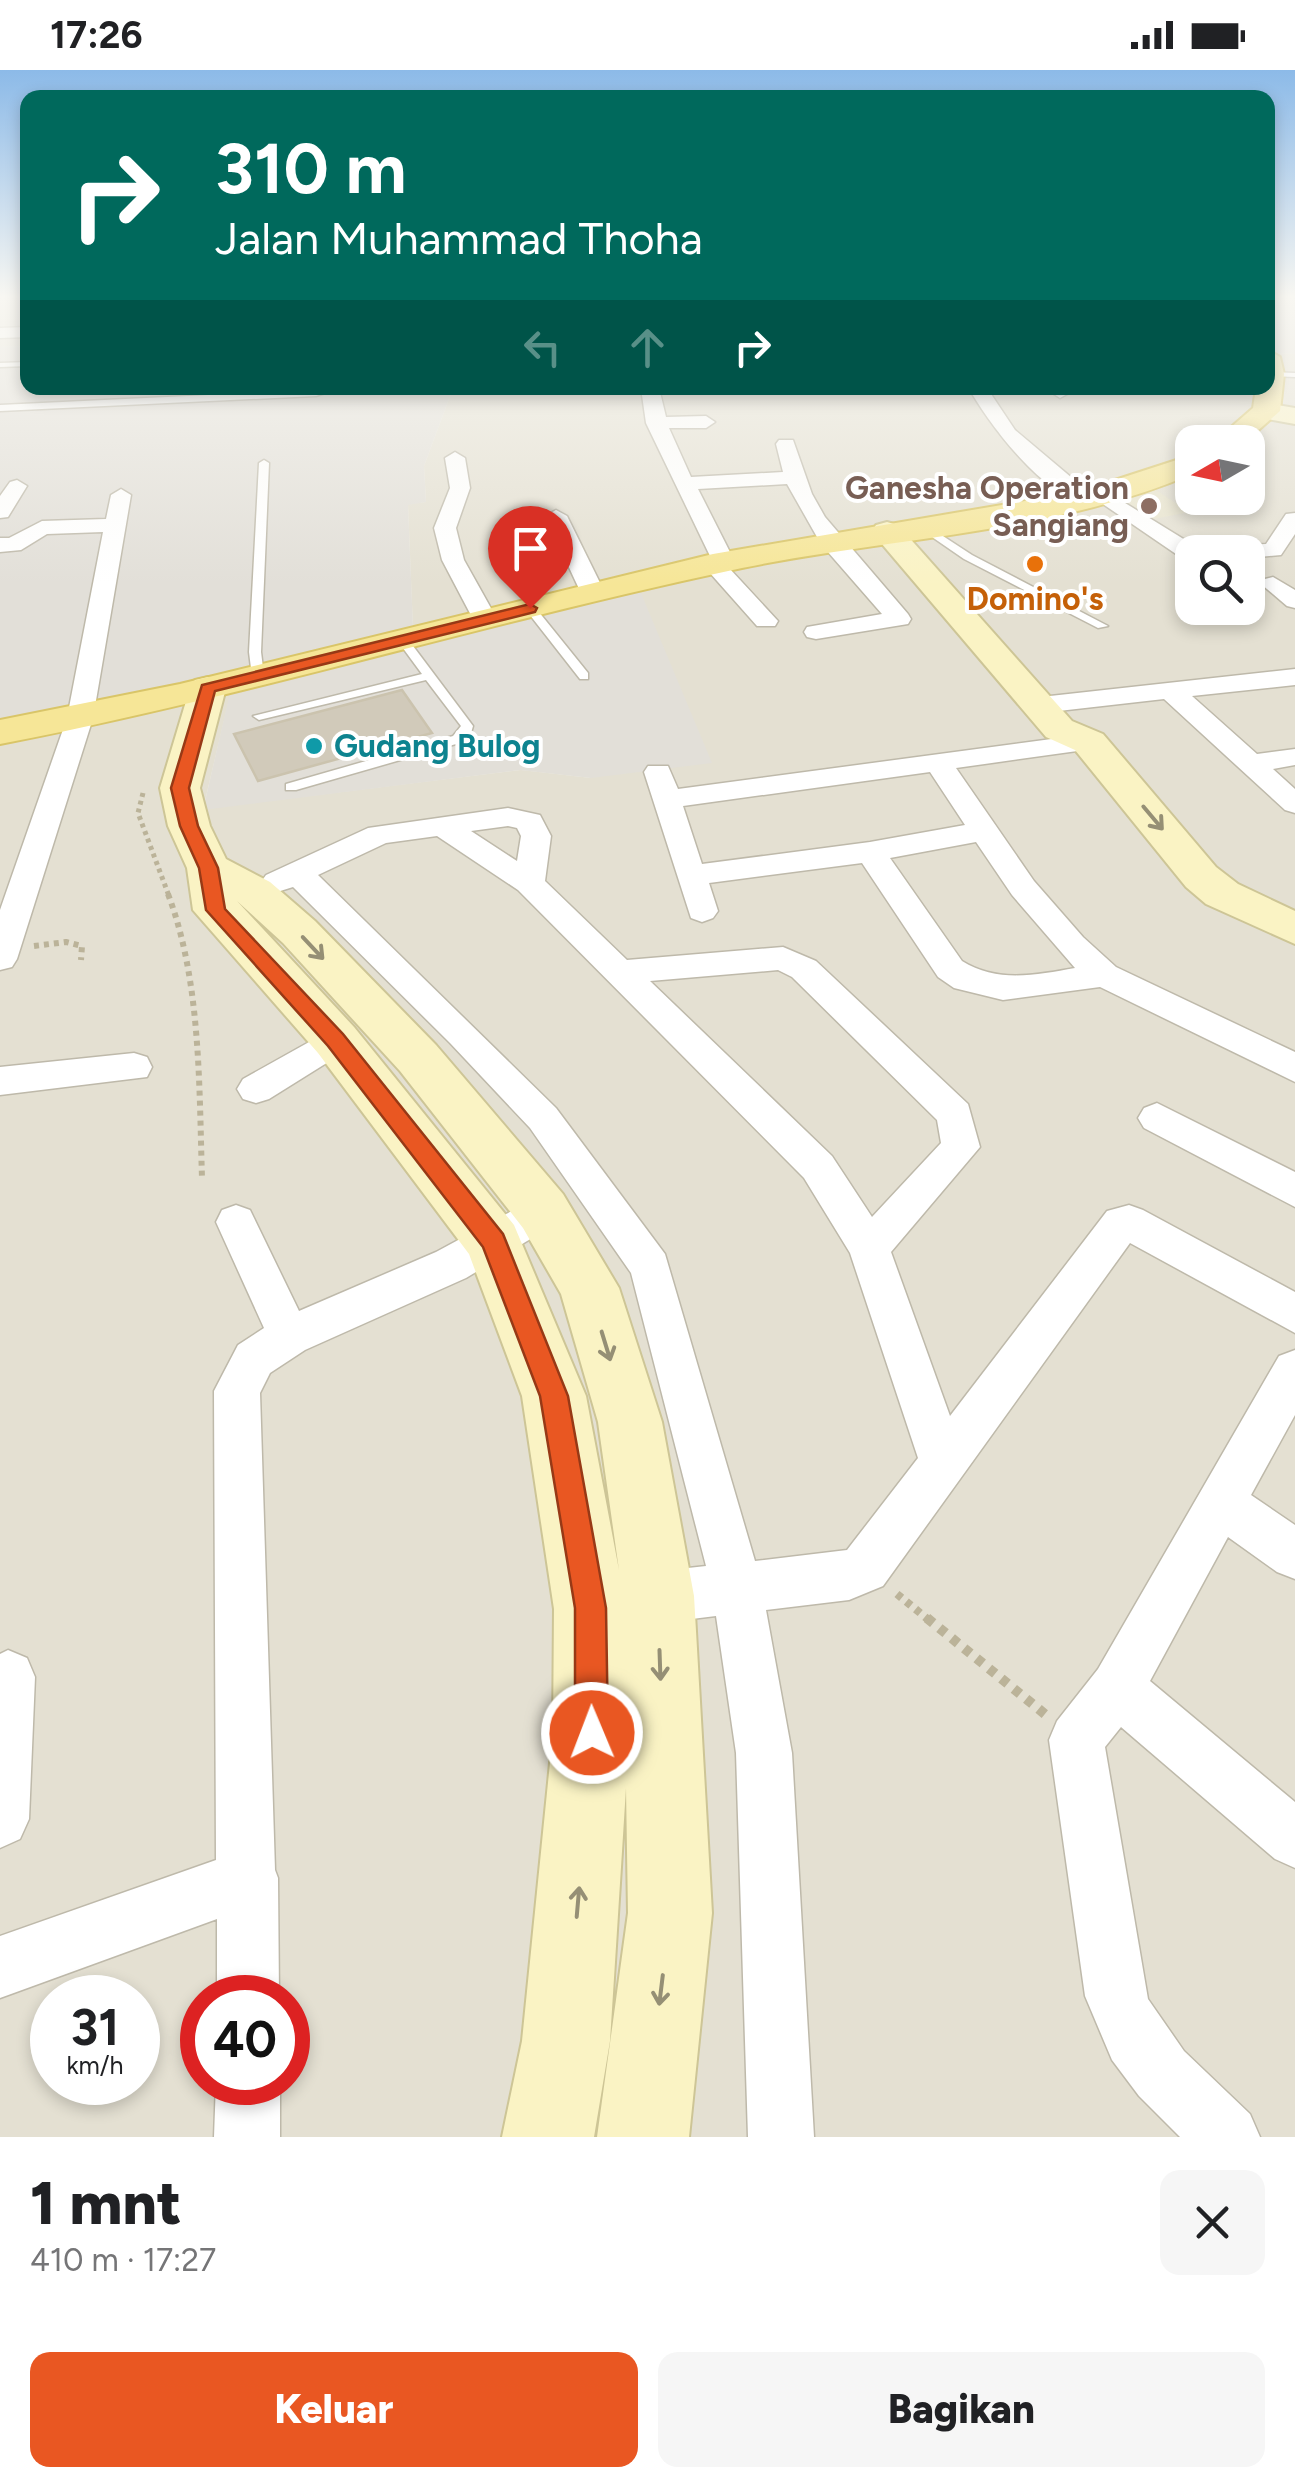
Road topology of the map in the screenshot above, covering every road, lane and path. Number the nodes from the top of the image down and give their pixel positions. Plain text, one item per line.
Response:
1 (1278, 391) edge
2 (296, 395) edge
3 (651, 395) edge
4 (981, 395) edge
5 (1256, 395) edge
6 (0, 408) edge
7 (1295, 416) edge
8 (706, 422) dead end
9 (655, 423) junction
10 (1232, 425) edge
11 (786, 444) dead end
12 (454, 458) dead end
13 (1175, 459) edge
14 (264, 463) dead end
15 (1175, 472) edge
16 (791, 478) junction
17 (687, 483) junction
18 (18, 486) dead end
19 (121, 495) dead end
20 (1091, 495) junction
21 (0, 512) edge
22 (556, 516) dead end
23 (1294, 519) edge
24 (114, 524) junction
25 (905, 529) junction
26 (829, 542) junction
27 (1175, 544) edge
28 (0, 546) edge
29 (1265, 551) edge
30 (718, 563) junction
31 (1273, 584) dead end
32 (593, 593) junction
33 (1288, 607) edge
34 (530, 608) junction
35 (485, 620) junction
36 (766, 621) dead end
37 (1102, 626) dead end
38 (816, 632) dead end
39 (403, 640) junction
40 (431, 675) junction
41 (258, 676) junction
42 (584, 676) dead end
43 (1295, 677) edge
44 (208, 688) junction
45 (1173, 692) junction
46 (259, 716) dead end
47 (80, 718) junction
48 (1062, 730) junction
49 (0, 732) edge
50 (1295, 758) edge
51 (938, 762) junction
52 (1249, 764) junction
53 (146, 779) dead end
54 (291, 786) dead end
55 (1295, 804) edge
56 (442, 826) junction
57 (986, 832) junction
58 (870, 852) junction
59 (691, 875) junction
60 (529, 883) junction
61 (244, 886) junction
62 (702, 911) dead end
63 (1295, 929) edge
64 (2, 954) edge
65 (81, 960) dead end
66 (1295, 962) edge
67 (620, 972) junction
68 (1104, 974) junction
69 (336, 1040) junction
70 (440, 1046) junction
71 (134, 1067) dead end
72 (1295, 1068) edge
73 (0, 1080) edge
74 (256, 1090) dead end
75 (1158, 1118) dead end
76 (202, 1178) dead end
77 (1295, 1191) edge
78 (236, 1222) dead end
79 (518, 1226) junction
80 (869, 1248) junction
81 (650, 1267) junction
82 (588, 1288) junction
83 (1295, 1314) edge
84 (289, 1336) junction
85 (1295, 1371) edge
86 (944, 1462) junction
87 (1220, 1503) junction
88 (1295, 1554) edge
89 (865, 1568) junction
90 (737, 1588) junction
91 (658, 1596) junction
92 (590, 1608) junction
93 (8, 1677) dead end
94 (1117, 1688) junction
95 (1076, 1740) junction
96 (0, 1819) edge
97 (1295, 1838) edge
98 (249, 1878) junction
99 (0, 1968) edge
100 (248, 1975) edge
101 (248, 2105) edge
102 (247, 2137) edge
103 (548, 2137) edge
104 (643, 2137) edge
105 (782, 2137) edge
106 (1228, 2137) edge

1 - 7 street
2 - 6 lane
3 - 9 street
4 - 20 street
5 - 10 main road
8 - 9 street
9 - 17 street
11 - 16 street
12 - 35 street
13 - 20 main road
14 - 41 lane
15 - 20 main road
16 - 17 street
16 - 26 street
17 - 30 street
18 - 21 street
19 - 24 street
20 - 25 main road
20 - 27 street
22 - 32 street
23 - 29 street
24 - 28 street
24 - 47 street
25 - 26 main road
25 - 37 lane
25 - 48 street
26 - 30 main road
26 - 38 street
30 - 32 main road
30 - 36 street
31 - 33 street
32 - 34 main road
34 - 35 main road
34 - 42 lane
35 - 39 main road
39 - 40 lane
39 - 41 main road
40 - 46 lane
40 - 54 lane
41 - 44 main road
43 - 45 street
44 - 47 main road
44 - 61 street
45 - 48 street
45 - 52 street
47 - 49 main road
47 - 64 street
48 - 51 street
48 -> 63 street
48 - 66 street
50 - 52 street
51 - 57 street
51 - 59 street
52 - 55 street
53 - 76 path
56 - 60 street
56 - 60 street
56 - 61 street
57 - 58 street
57 - 68 street
58 - 59 street
58 - 68 street
59 - 62 street
60 - 67 street
61 - 69 street
61 - 70 street
64 - 65 path
67 - 80 street
67 - 80 street
68 - 72 street
69 - 74 street
69 - 79 street
70 - 79 street
70 - 81 street
71 - 73 street
75 - 77 street
78 - 84 street
79 - 82 street
79 - 84 street
79 - 92 street
80 - 86 street
81 - 82 street
81 - 90 street
82 -> 91 street
83 - 86 street
84 - 98 street
85 - 87 street
86 - 89 street
87 - 88 street
87 - 94 street
89 - 90 street
89 - 95 path
90 - 91 street
90 - 105 street
91 - 92 street
91 -> 104 street
103 -> 92 street
93 - 96 street
94 - 95 street
94 - 97 street
95 - 106 street
98 - 99 street
98 - 100 street
101 - 102 street

